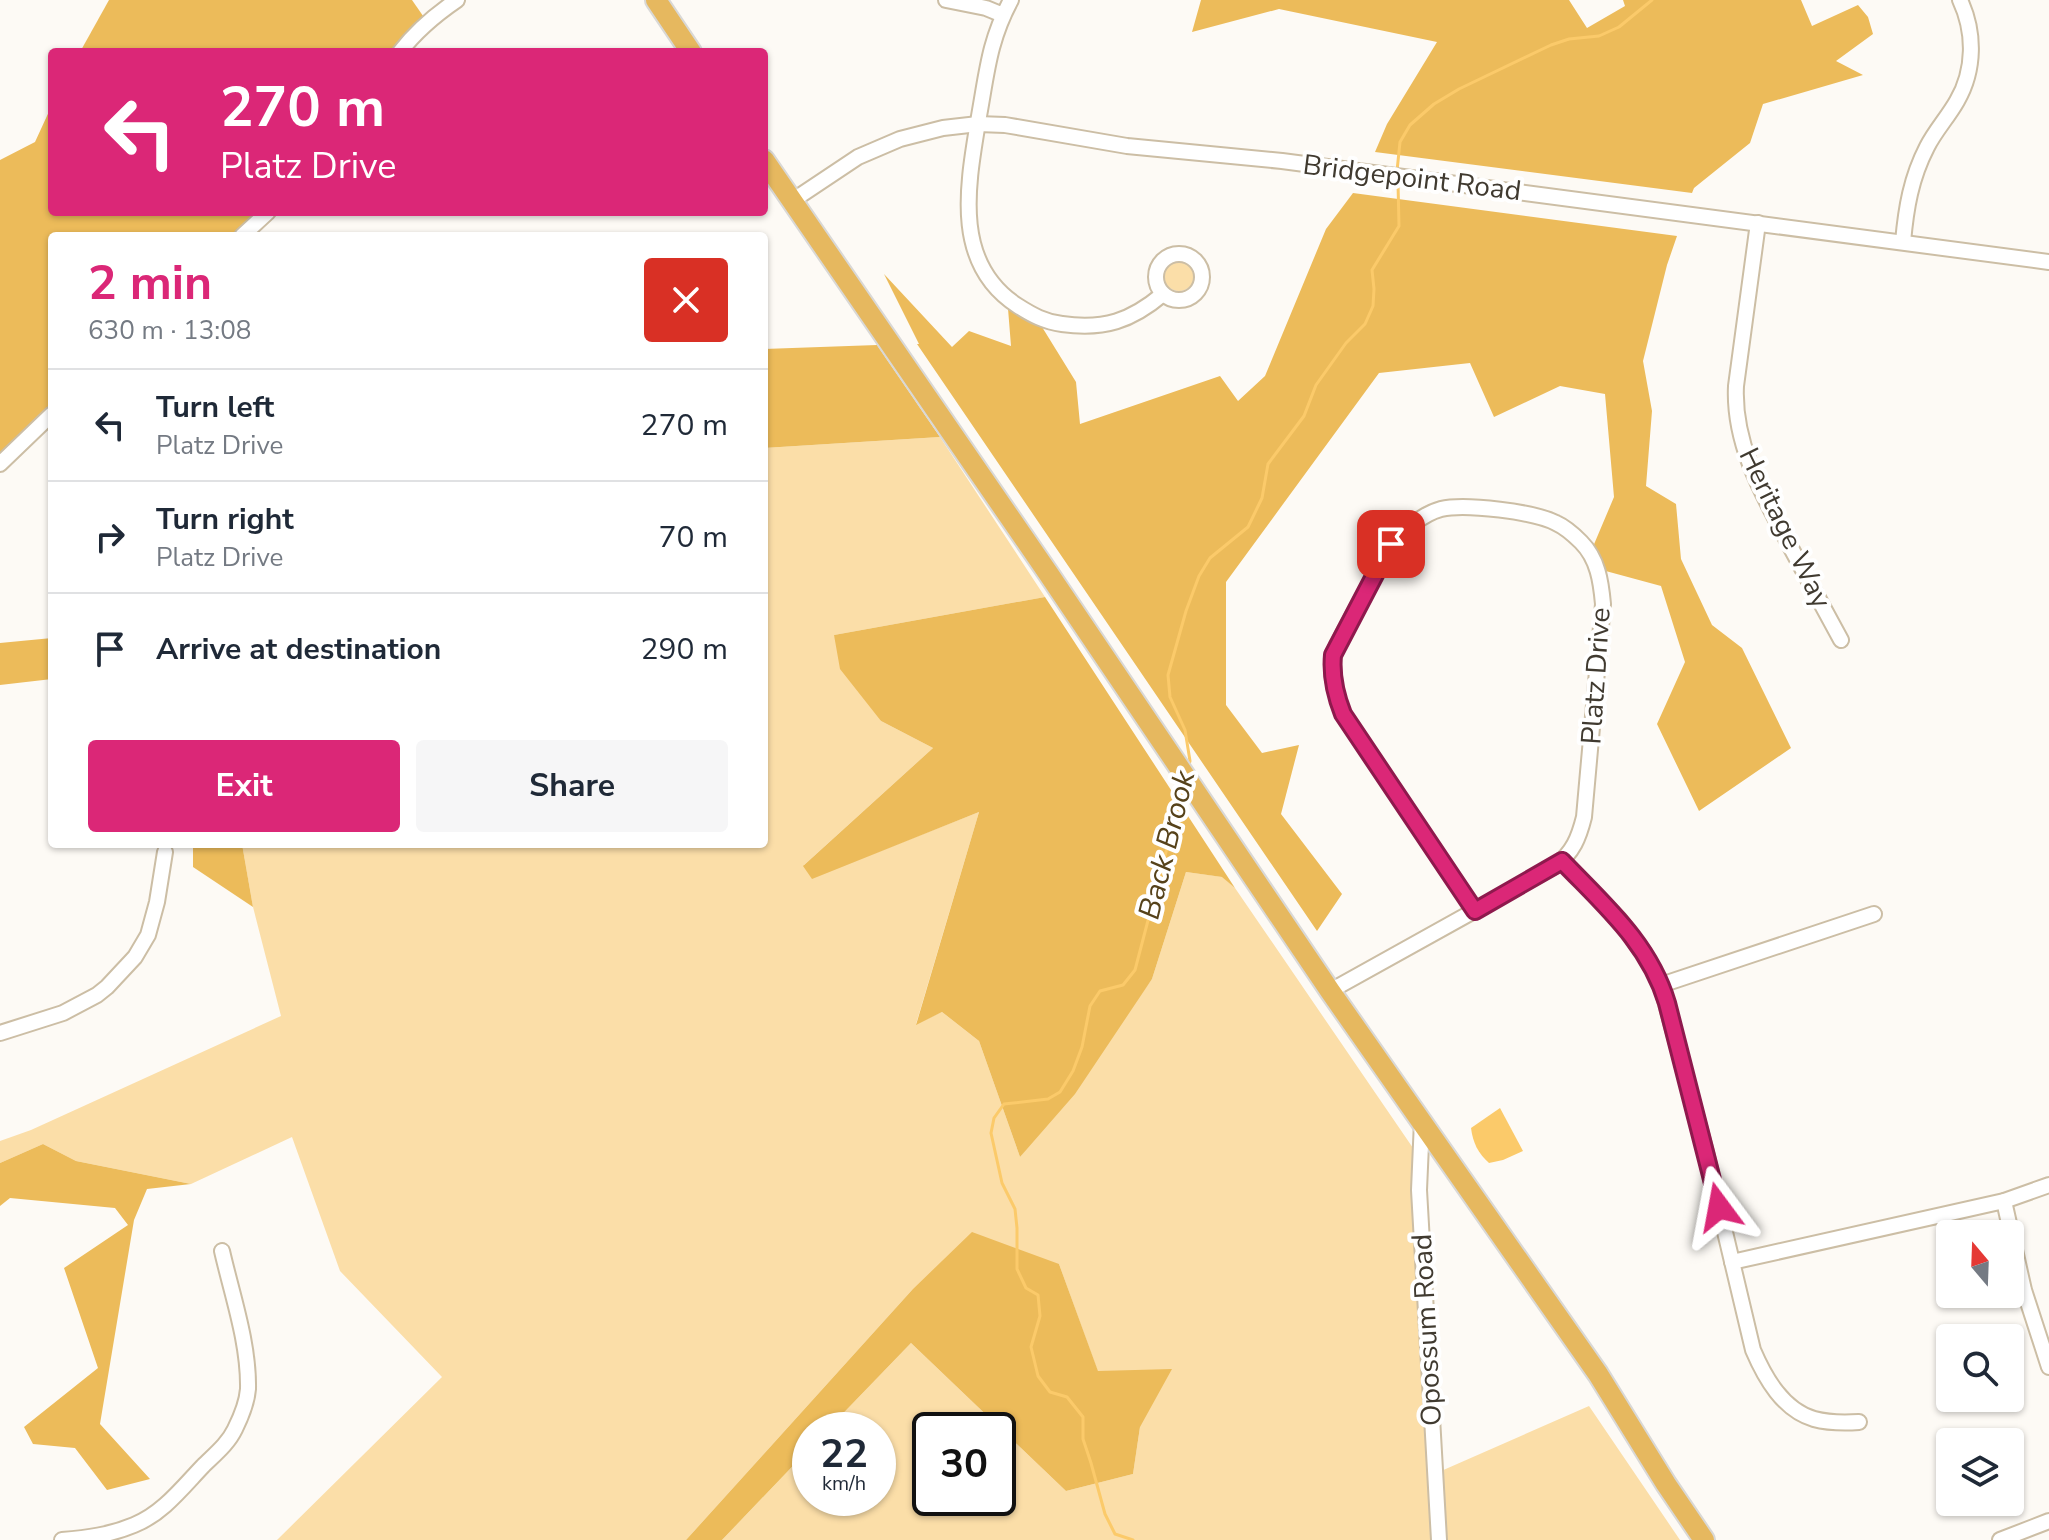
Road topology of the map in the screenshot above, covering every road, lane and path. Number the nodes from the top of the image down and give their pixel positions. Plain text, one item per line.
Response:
1 (457, 0) edge
2 (656, 0) edge
3 (946, 0) edge
4 (1011, 0) edge
5 (1960, 0) edge
6 (1003, 15) junction
7 (403, 48) edge
8 (688, 48) edge
9 (978, 124) junction
10 (768, 166) edge
11 (792, 201) junction
12 (264, 216) edge
13 (1758, 223) junction
14 (246, 232) edge
15 (1903, 242) junction
16 (2049, 262) edge
17 (1163, 294) dead end
18 (48, 418) edge
19 (0, 464) edge
20 (1841, 640) dead end
21 (165, 852) dead end
22 (1562, 861) junction
23 (1475, 911) junction
24 (1874, 914) dead end
25 (1661, 985) junction
26 (1330, 991) junction
27 (0, 1033) edge
28 (1422, 1120) junction
29 (2049, 1185) edge
30 (2004, 1201) junction
31 (222, 1251) dead end
32 (1732, 1262) junction
33 (2049, 1367) edge
34 (1859, 1422) dead end
35 (2049, 1521) edge
36 (62, 1540) edge
37 (1439, 1540) edge
38 (1704, 1540) edge
39 (2000, 1540) edge

1 - 7 street
2 - 8 highway
3 - 6 street
4 - 6 street
5 - 15 street
6 - 9 street
9 - 11 street, Bridgepoint Road
9 - 13 street, Bridgepoint Road
9 - 17 street
10 - 11 highway
11 - 26 highway
12 - 14 street
13 - 15 street, Bridgepoint Road
13 - 20 street, Heritage Way
15 - 16 street, Bridgepoint Road
18 - 19 street
21 - 27 street
22 - 23 street
22 - 23 street, Platz Drive
22 - 25 street
23 - 26 street
24 - 25 street
25 - 32 street
26 - 28 highway
28 - 37 street, Opossum Road
28 - 38 highway
29 - 30 street
30 - 32 street
30 - 33 street
31 - 36 street
32 - 34 street
35 - 39 street

